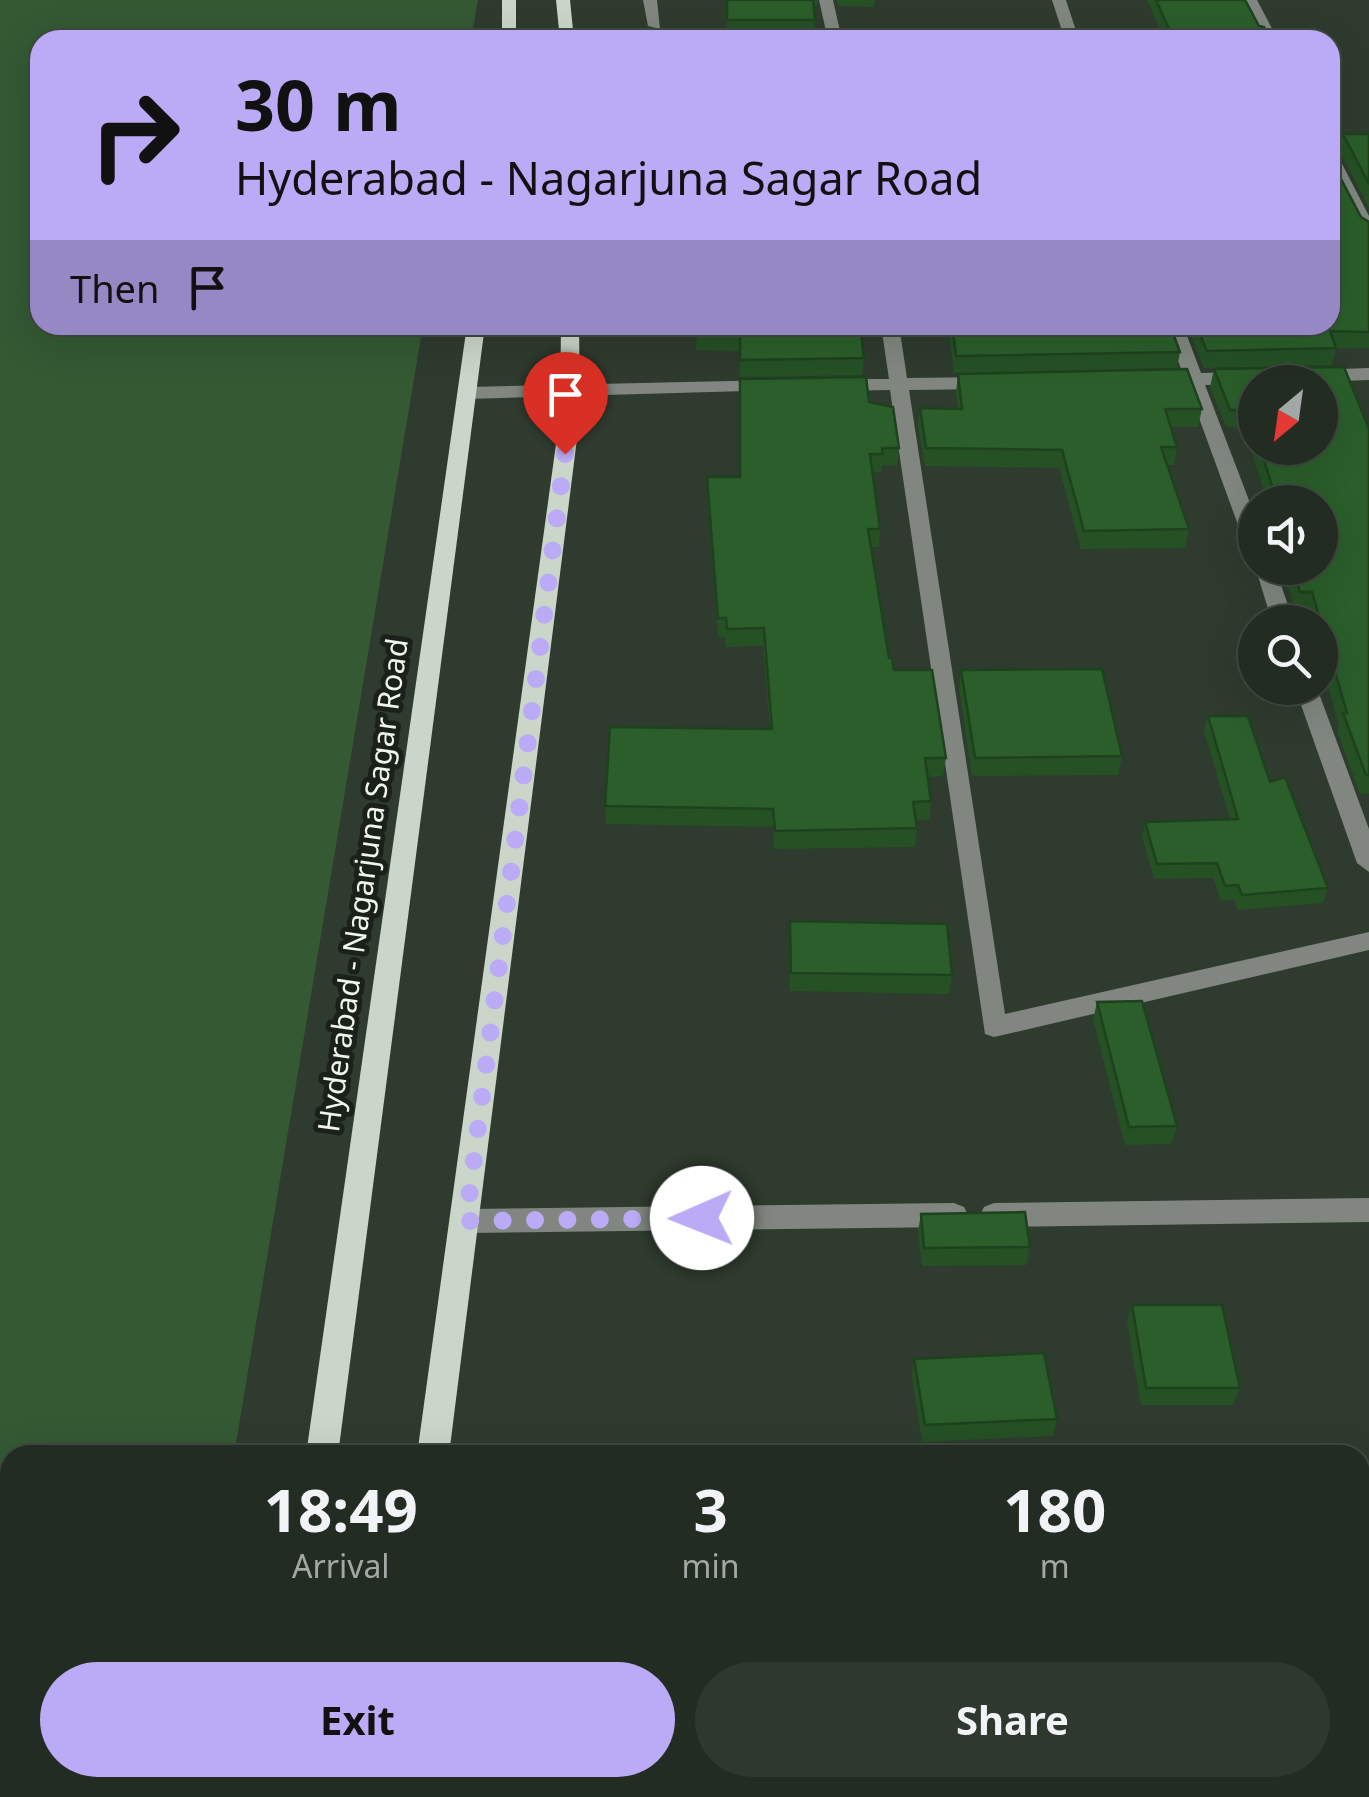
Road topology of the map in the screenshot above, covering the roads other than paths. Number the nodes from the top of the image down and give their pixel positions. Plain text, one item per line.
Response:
1 (509, 0) edge
2 (563, 0) edge
3 (650, 0) edge
4 (826, 0) edge
5 (1059, 0) edge
6 (1250, 0) edge
7 (655, 26) dead end
8 (509, 30) edge
9 (566, 30) edge
10 (832, 30) edge
11 (1069, 30) edge
12 (1265, 30) edge
13 (1340, 175) edge
14 (1369, 232) edge
15 (475, 335) edge
16 (570, 335) edge
17 (892, 335) edge
18 (1178, 335) edge
19 (1369, 374) edge
20 (1196, 380) junction
21 (1138, 381) edge
22 (1000, 383) edge
23 (902, 384) junction
24 (570, 388) junction
25 (467, 393) junction
26 (1238, 497) edge
27 (1312, 705) edge
28 (1369, 863) edge
29 (1369, 941) edge
30 (1369, 1210) edge
31 (466, 1221) junction
32 (323, 1445) edge
33 (434, 1445) edge

1 - 8 main road
2 - 9 main road
3 - 7 street
4 - 10 street
5 - 11 street
6 - 12 street
13 - 14 street
15 - 25 main road, Hyderabad - Nagarjuna Sagar Road
16 - 24 main road
17 - 23 street
18 - 20 street
19 - 20 street
20 - 21 street
20 - 26 street
22 - 23 street
23 - 24 street
23 - 29 street
24 - 25 street
24 - 31 main road
25 - 32 main road, Hyderabad - Nagarjuna Sagar Road
27 - 28 street
30 - 31 street
31 - 33 main road

